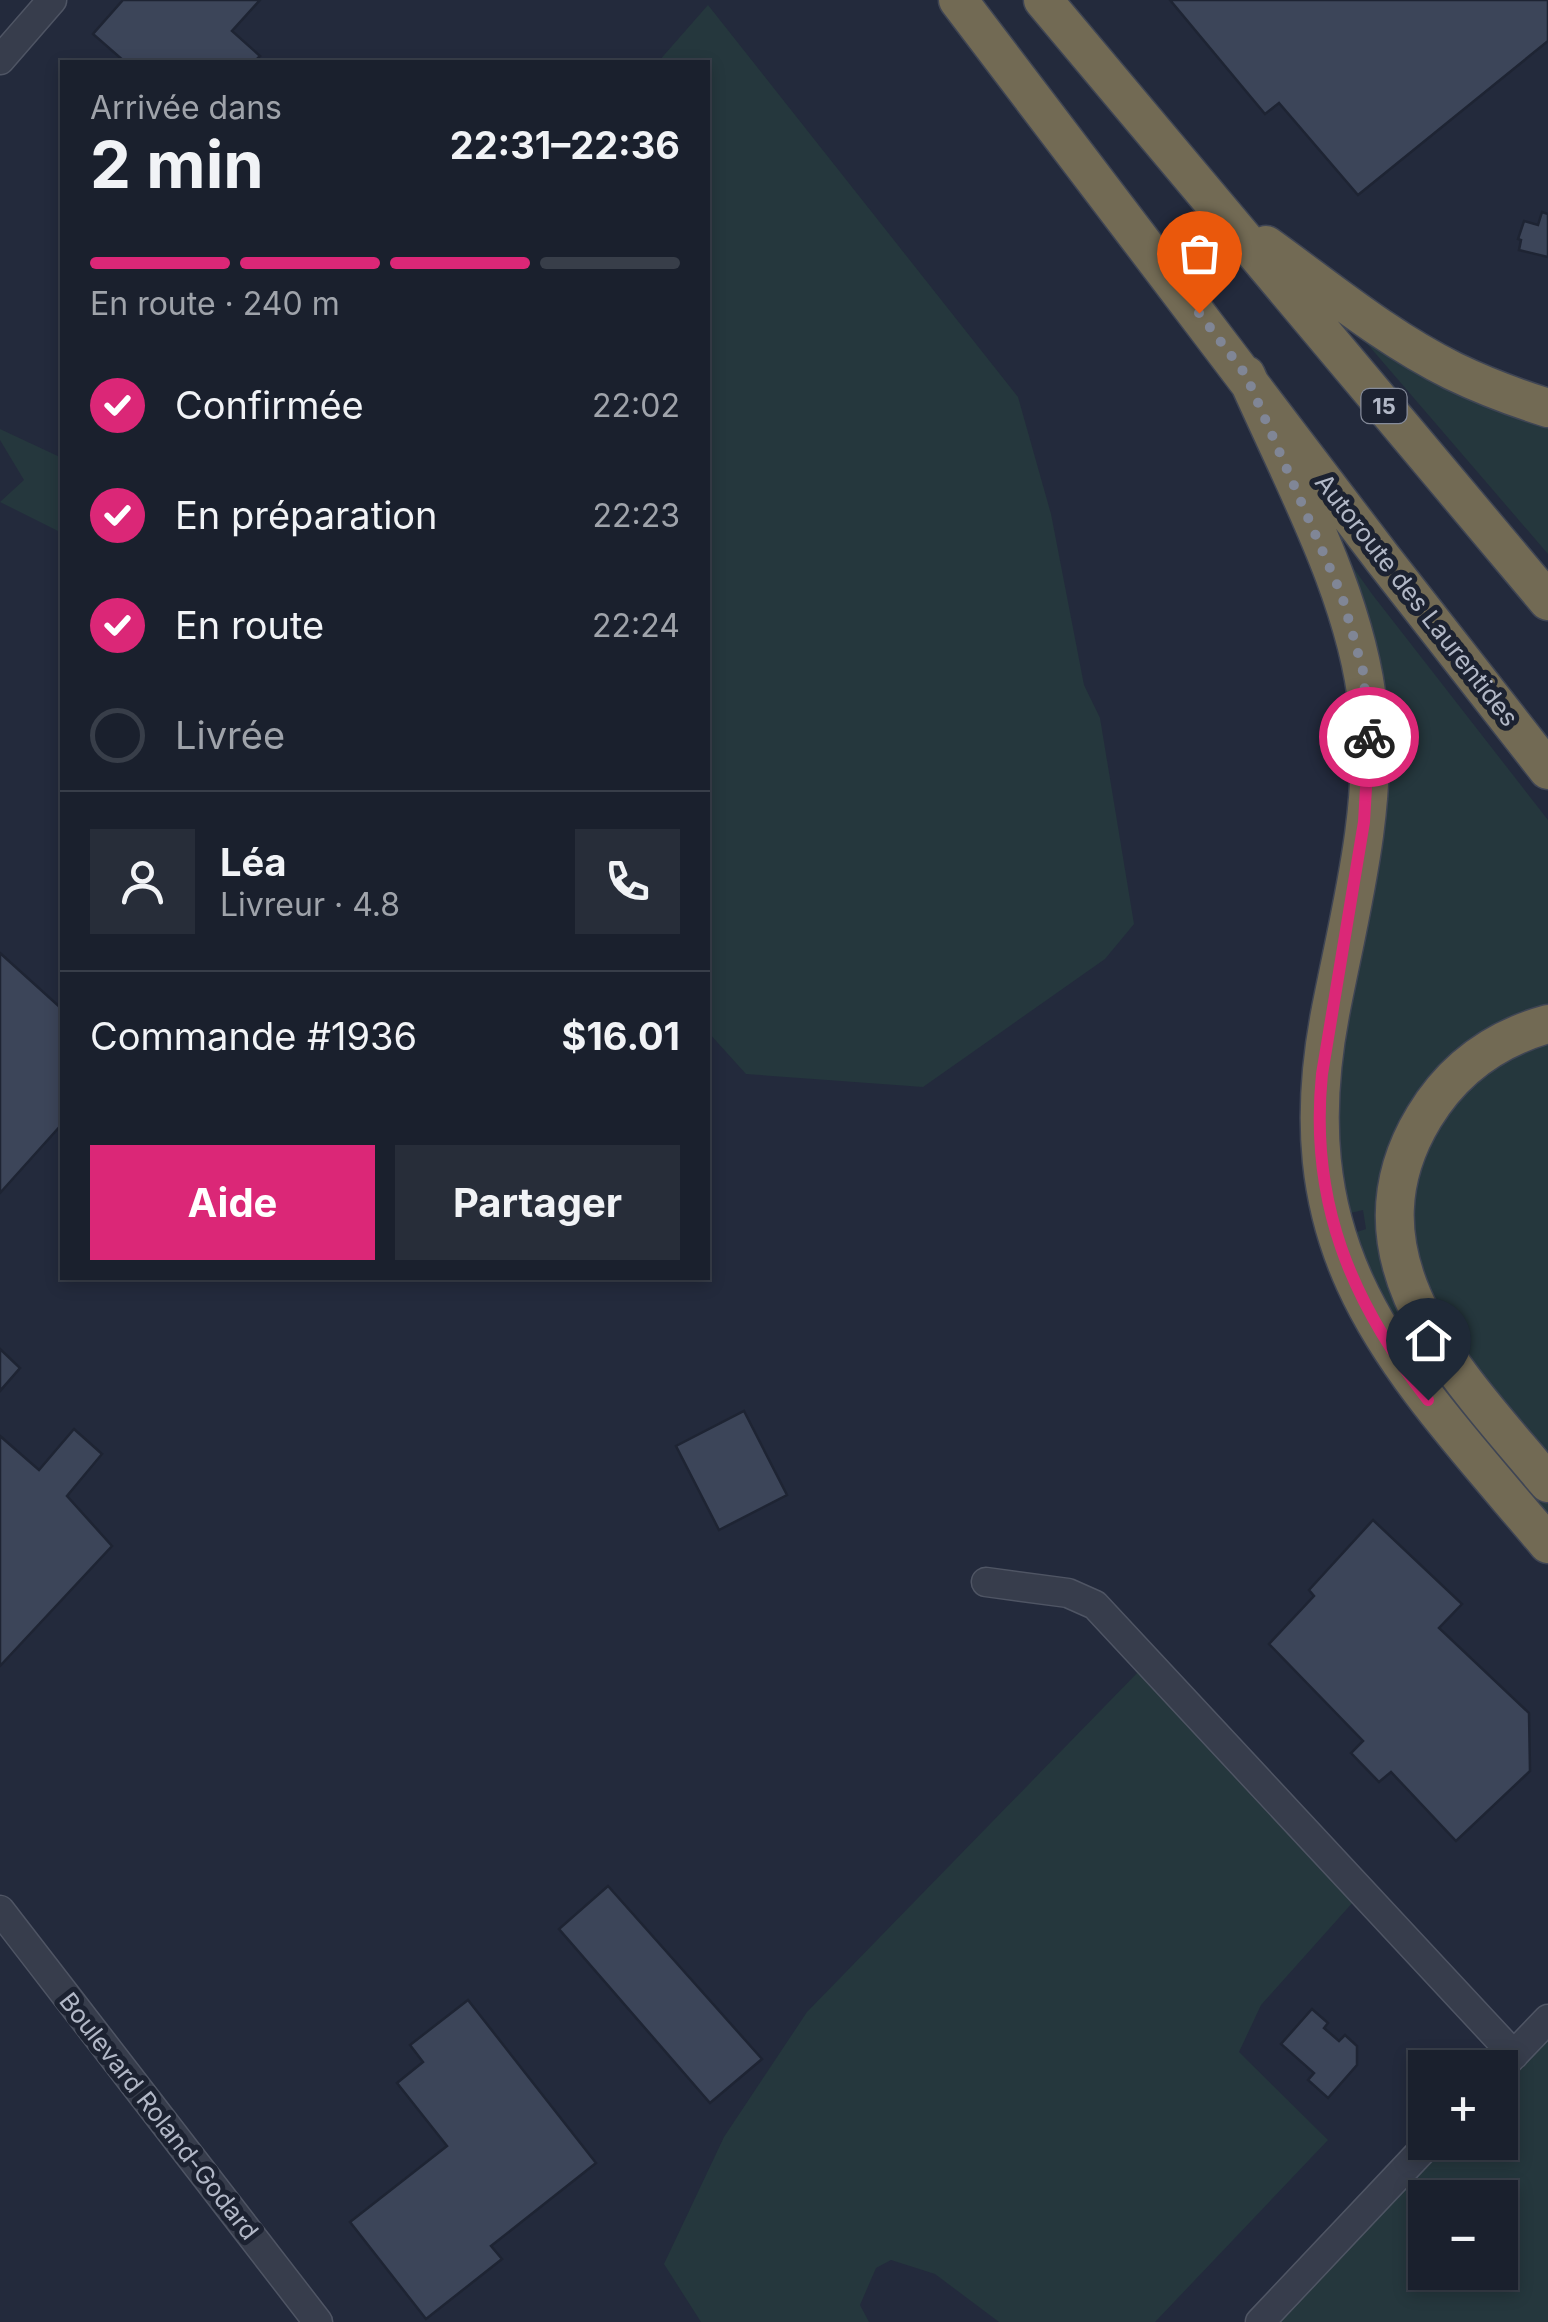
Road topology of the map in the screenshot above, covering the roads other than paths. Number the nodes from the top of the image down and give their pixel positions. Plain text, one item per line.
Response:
1 (52, 0) edge
2 (958, 0) edge
3 (1043, 0) edge
4 (0, 60) edge
5 (1219, 211) junction
6 (1246, 375) junction
7 (1548, 408) edge
8 (1548, 601) edge
9 (1548, 770) edge
10 (1548, 1024) edge
11 (1548, 1483) edge
12 (1548, 1544) edge
13 (986, 1582) dead end
14 (0, 1910) edge
15 (1548, 2019) edge
16 (1496, 2050) edge
17 (1518, 2050) edge
18 (1413, 2160) edge
19 (318, 2322) edge
20 (1260, 2322) edge

1 - 4 street
2 - 6 highway, Autoroute des Laurentides
3 - 5 highway, 15
5 - 7 highway
5 - 8 highway, 15
6 - 9 highway, Autoroute des Laurentides
6 - 12 highway
10 - 11 highway
13 - 16 street
14 - 19 street, Boulevard Roland-Godard
15 - 17 street
18 - 20 street

